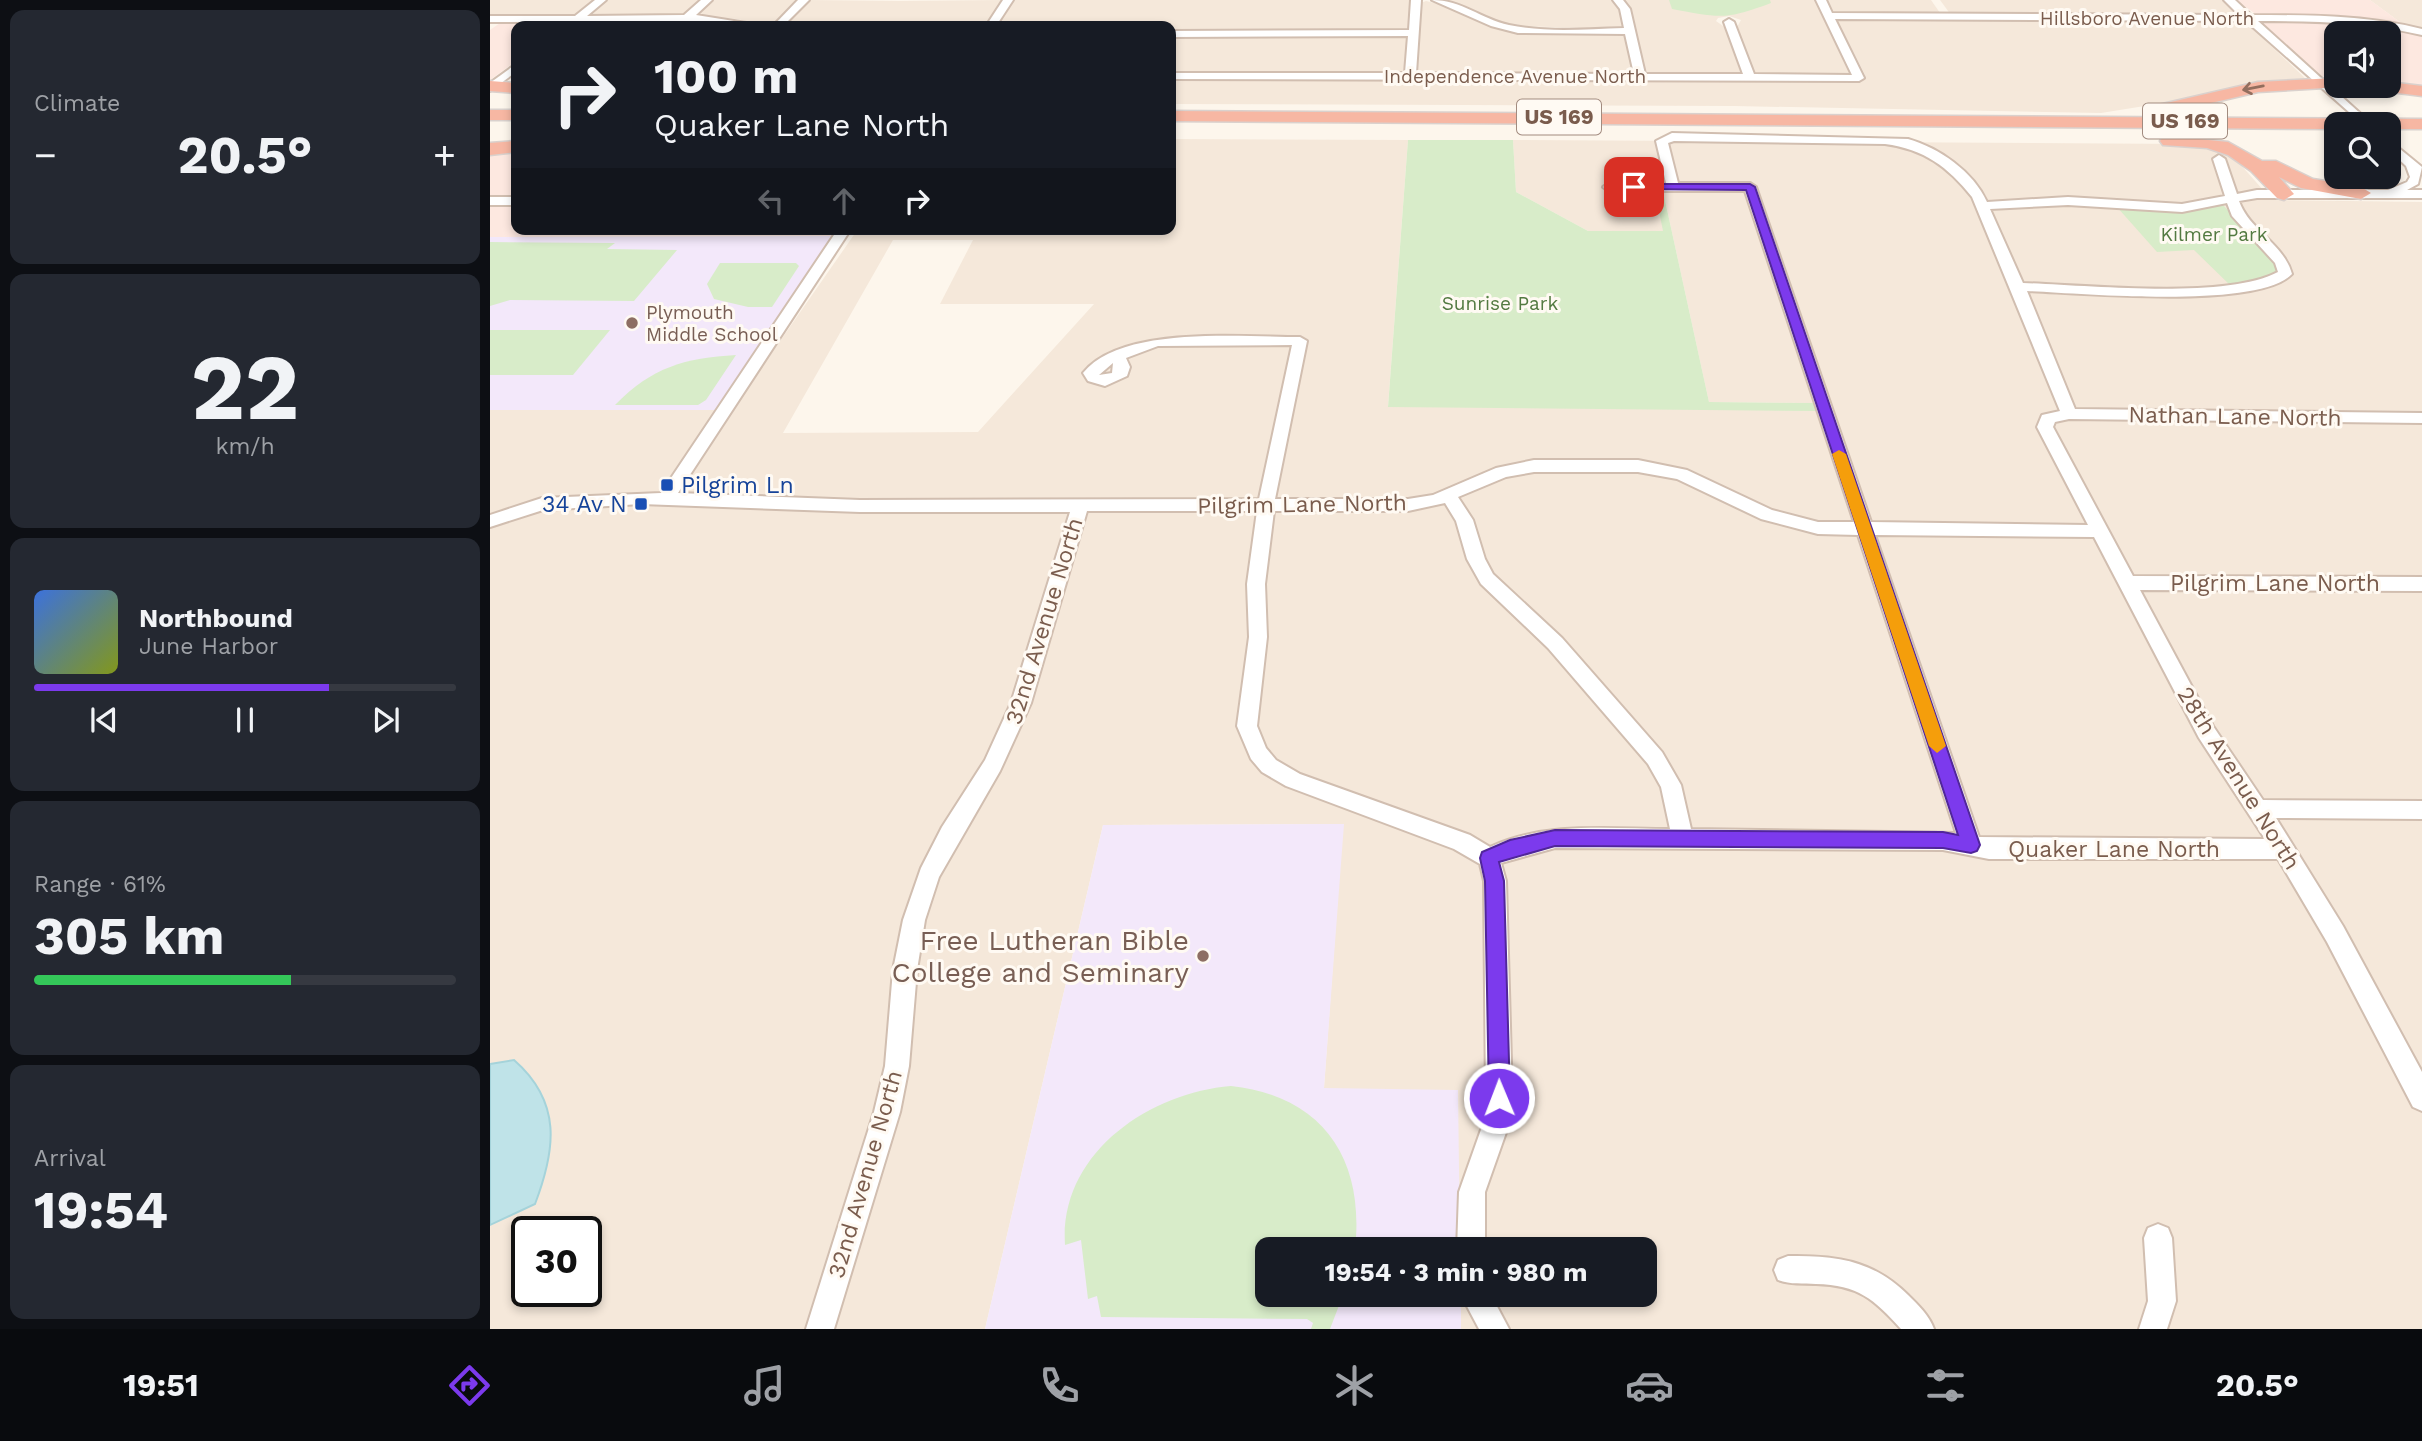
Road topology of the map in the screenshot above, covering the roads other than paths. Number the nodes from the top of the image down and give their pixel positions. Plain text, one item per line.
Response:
1 (601, 0) edge
2 (707, 0) edge
3 (804, 0) edge
4 (1008, 0) edge
5 (1416, 0) edge
6 (1437, 0) edge
7 (1618, 0) edge
8 (1821, 0) edge
9 (2229, 0) edge
10 (1829, 16) junction
11 (2250, 18) junction
12 (490, 19) edge
13 (577, 19) junction
14 (686, 19) junction
15 (574, 21) edge
16 (737, 21) edge
17 (783, 21) edge
18 (993, 21) edge
19 (1729, 22) dead end
20 (1630, 32) junction
21 (2422, 32) edge
22 (1413, 33) junction
23 (1176, 34) edge
24 (511, 71) edge
25 (1176, 76) edge
26 (1410, 76) junction
27 (1640, 77) junction
28 (1750, 78) junction
29 (2324, 79) edge
30 (2324, 83) edge
31 (491, 87) edge
32 (511, 88) edge
33 (2401, 88) edge
34 (2422, 90) edge
35 (2341, 98) edge
36 (2354, 112) edge
37 (490, 115) edge
38 (511, 115) edge
39 (1176, 116) edge
40 (1947, 120) junction
41 (490, 125) edge
42 (511, 125) edge
43 (1176, 125) edge
44 (2418, 128) edge
45 (1843, 129) junction
46 (2324, 132) edge
47 (2324, 133) edge
48 (2401, 134) edge
49 (511, 147) edge
50 (490, 149) edge
51 (2401, 151) edge
52 (2219, 159) dead end
53 (2269, 165) junction
54 (2417, 169) edge
55 (1609, 187) dead end
56 (1673, 187) junction
57 (2369, 193) junction
58 (2290, 194) junction
59 (2422, 194) edge
60 (2231, 198) junction
61 (490, 201) edge
62 (511, 201) edge
63 (1984, 206) junction
64 (841, 235) edge
65 (2018, 287) junction
66 (1300, 341) joint
67 (1118, 356) dead end
68 (2069, 414) junction
69 (2422, 418) edge
70 (2048, 419) joint
71 (1448, 495) junction
72 (666, 498) junction
73 (1266, 505) junction
74 (1080, 506) junction
75 (490, 521) edge
76 (1864, 529) junction
77 (2099, 531) junction
78 (2127, 583) junction
79 (2422, 584) edge
80 (1293, 780) joint
81 (2257, 809) junction
82 (2422, 810) edge
83 (1682, 836) junction
84 (1971, 845) junction
85 (2284, 849) junction
86 (1489, 858) junction
87 (2422, 1098) edge
88 (1471, 1237) edge
89 (2158, 1238) dead end
90 (1788, 1270) dead end
91 (1482, 1307) edge
92 (820, 1329) edge
93 (1495, 1329) edge
94 (1920, 1329) edge
95 (2153, 1329) edge

1 - 13 street
2 - 14 street
3 - 17 street
4 - 18 street
5 - 22 street
6 - 20 street
7 - 20 street
8 - 10 street
9 - 11 street
10 - 11 street, Hillsboro Avenue North
10 - 28 street, Independence Avenue North
11 - 21 street, Hillsboro Avenue North
11 - 29 street
12 - 13 street
13 - 14 street
13 - 15 street
14 - 16 street
19 - 28 street
20 - 27 street
22 - 23 street
22 - 26 street
24 - 31 street
25 - 26 street, Independence Avenue North
26 - 27 street, Independence Avenue North
27 - 28 street, Independence Avenue North
30 -> 40 highway
31 - 32 highway
33 - 34 highway
35 - 36 street, bridge
37 - 38 highway
39 - 40 highway, US 169
40 - 44 highway, US 169
41 - 42 highway
43 - 45 highway, US 169
44 - 48 highway
45 - 46 highway, US 169
45 - 58 highway
47 - 53 highway
49 - 50 highway
51 - 54 street
52 - 60 street
53 - 57 highway
53 - 58 highway
54 - 57 street
55 - 56 street
56 - 63 street
56 - 76 street
57 - 58 street
57 - 59 street
58 - 60 street
60 - 63 street
60 - 65 street
61 - 62 street
63 - 65 street
64 - 72 street
65 - 68 street
66 - 67 street
66 - 73 street
68 - 69 street, Nathan Lane North
68 - 70 street, Nathan Lane North
70 - 77 street, 28th Avenue North
71 - 73 street, Pilgrim Lane North
71 - 76 street, Pilgrim Lane North
71 - 83 street
72 - 74 street, Pilgrim Lane North
72 - 75 street, Pilgrim Lane North
73 - 74 street, Pilgrim Lane North
73 - 80 street
74 - 92 street, 32nd Avenue North
76 - 77 street, Pilgrim Lane North
76 - 84 street
77 - 78 street, 28th Avenue North
78 - 79 street, Pilgrim Lane North
78 - 81 street, 28th Avenue North
80 - 86 street
81 - 82 street
81 - 85 street, 28th Avenue North
83 - 84 street, Quaker Lane North
83 - 86 street, Quaker Lane North
84 - 85 street, Quaker Lane North
85 - 87 street, 28th Avenue North
86 - 88 street
89 - 95 street
90 - 94 street
91 - 93 street

